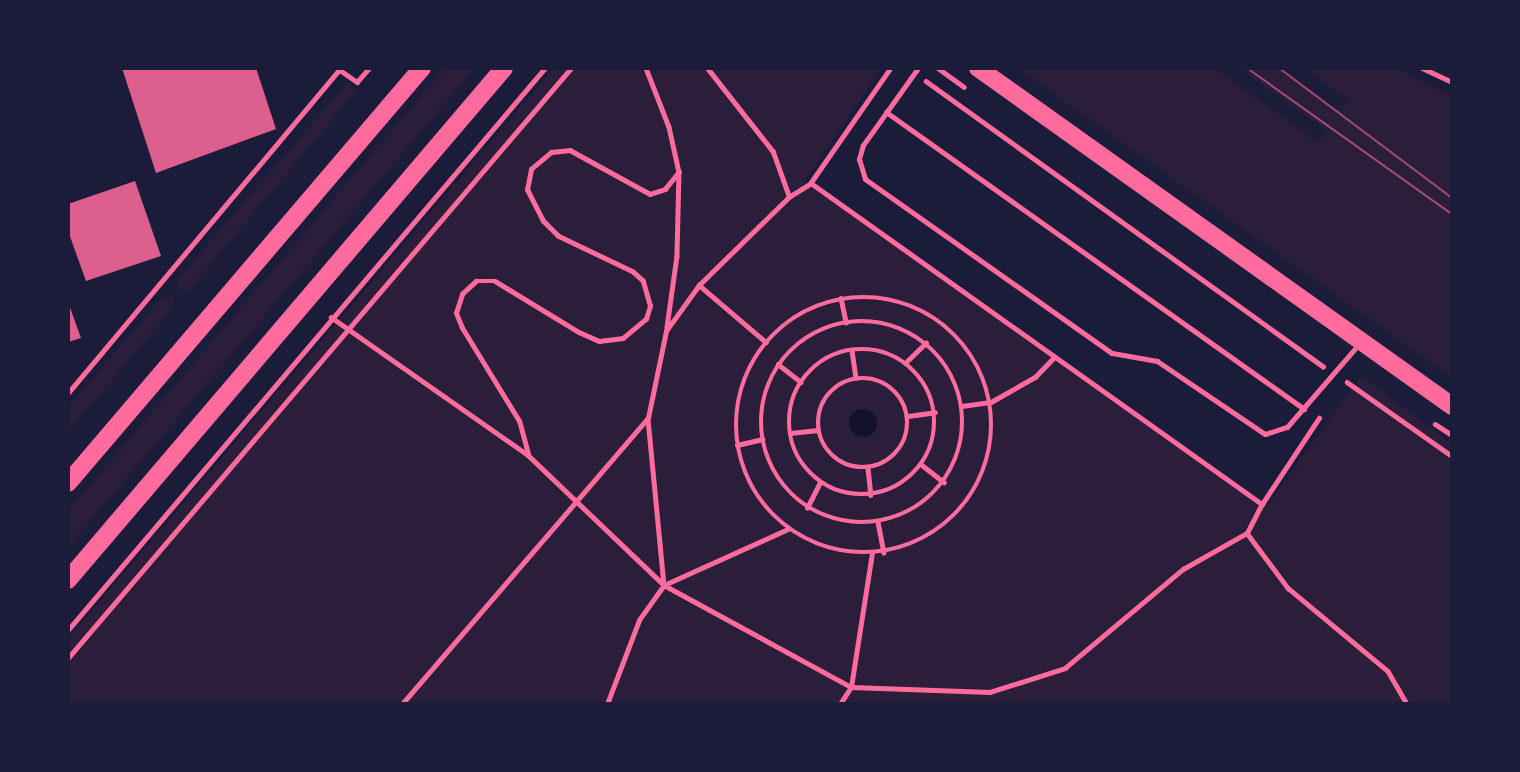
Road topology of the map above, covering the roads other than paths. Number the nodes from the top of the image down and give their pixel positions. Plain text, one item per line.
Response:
1 (422, 68) edge
2 (504, 68) edge
3 (978, 68) edge
4 (1422, 68) edge
5 (916, 70) edge
6 (1452, 82) edge
7 (886, 111) junction
8 (1362, 341) junction
9 (1452, 406) edge
10 (1304, 409) junction
11 (68, 483) edge
12 (68, 580) edge

1 - 11 main road
2 - 12 main road
3 - 8 main road
4 - 6 lane
5 - 7 lane
7 - 10 lane
7 - 10 lane
8 - 9 main road
8 - 10 lane

